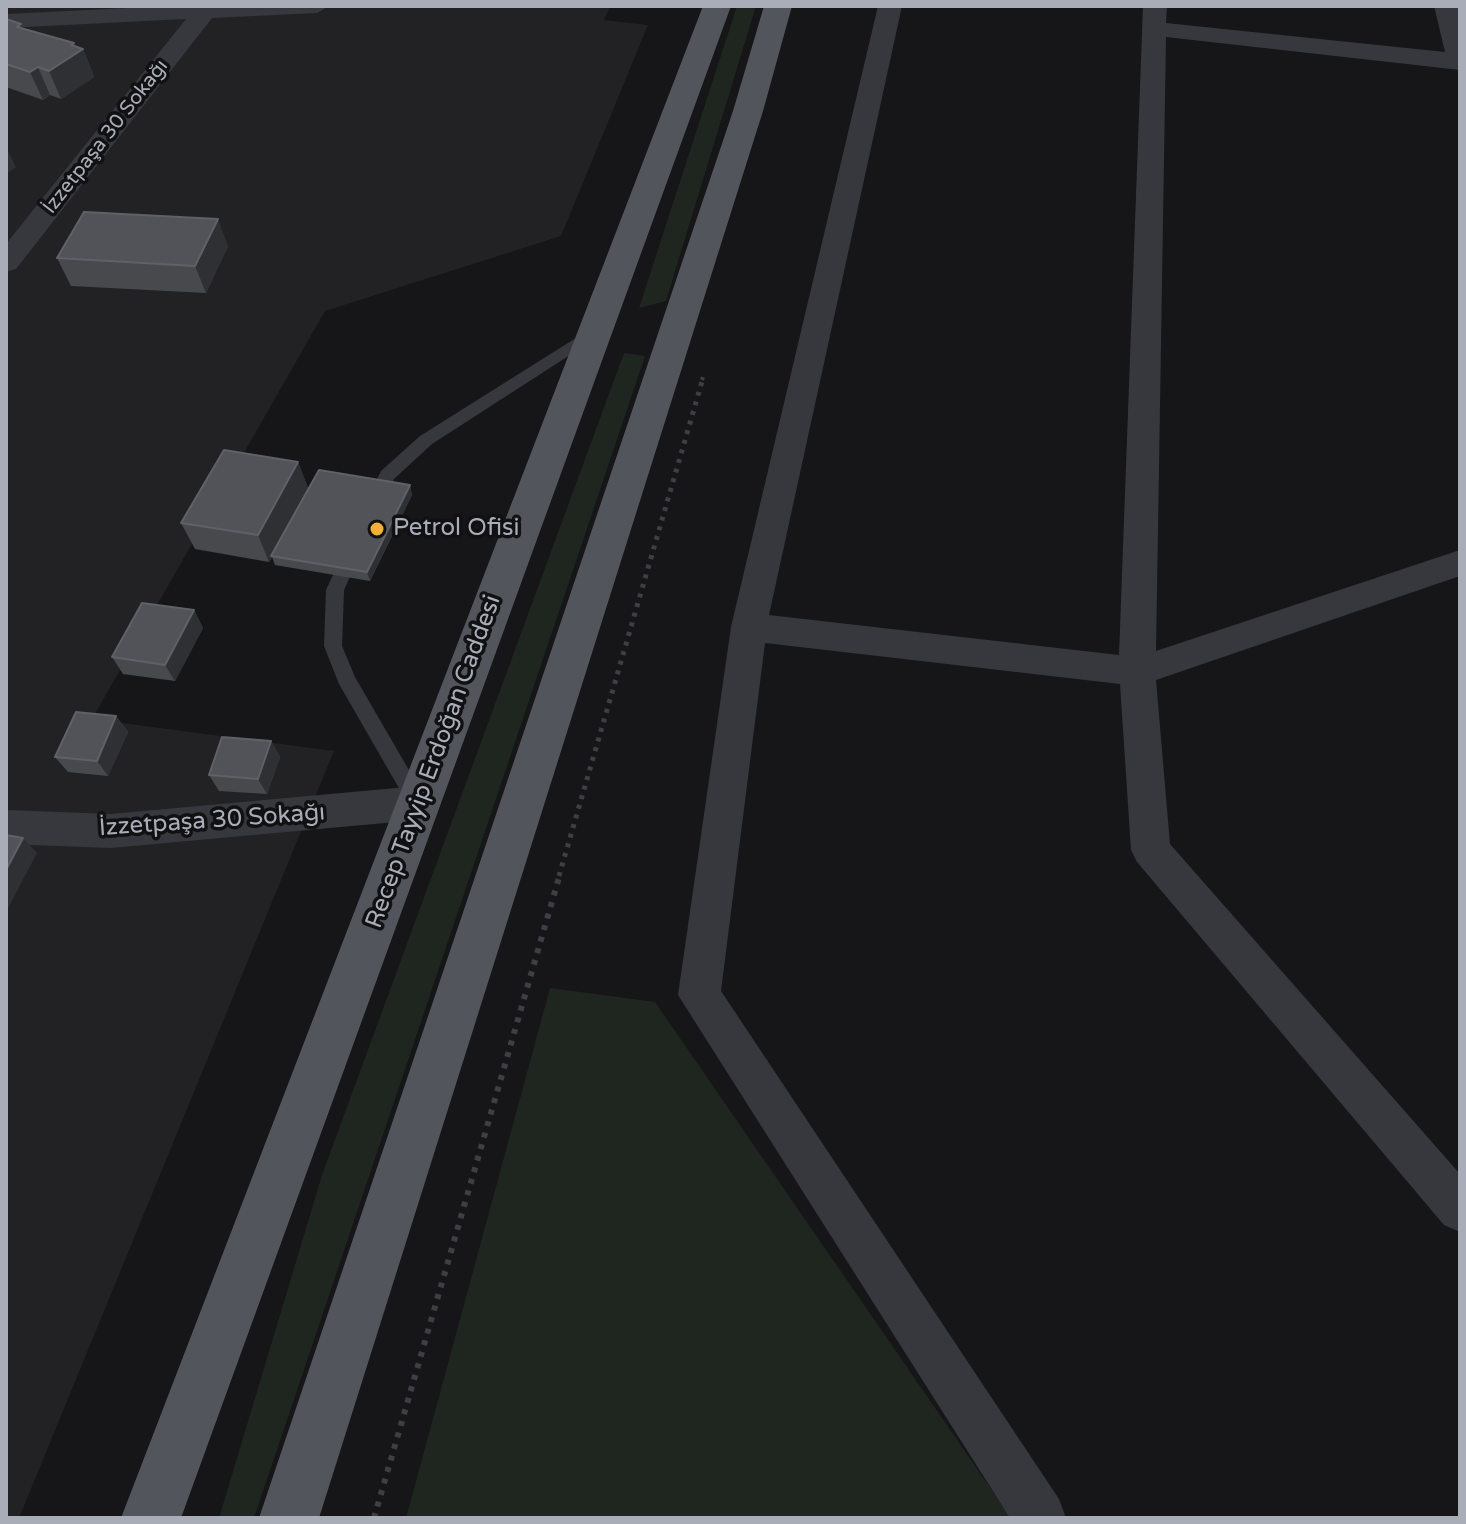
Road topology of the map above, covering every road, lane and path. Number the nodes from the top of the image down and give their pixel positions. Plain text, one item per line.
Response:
1 (317, 6) edge
2 (717, 6) edge
3 (778, 6) edge
4 (890, 6) edge
5 (1446, 6) edge
6 (278, 7) edge
7 (205, 11) junction
8 (1154, 12) edge
9 (6, 21) edge
10 (1460, 62) edge
11 (6, 263) edge
12 (595, 331) junction
13 (705, 373) dead end
14 (1460, 563) edge
15 (749, 627) junction
16 (1137, 672) junction
17 (418, 803) junction
18 (6, 827) edge
19 (1460, 1209) edge
20 (151, 1518) edge
21 (289, 1518) edge
22 (374, 1518) edge
23 (1040, 1518) edge

1 - 6 street
2 - 12 main road, Recep Tayyip Erdoğan Caddesi
3 - 21 main road
4 - 15 street
5 - 10 street
6 - 7 street
7 - 9 street
7 - 11 street, İzzetpaşa 30 Sokağı
8 - 10 street
8 - 16 street
12 - 17 main road, Recep Tayyip Erdoğan Caddesi
12 - 17 lane
13 - 22 path
14 - 16 street
15 - 16 street
15 - 23 street
16 - 19 street
17 - 18 street, İzzetpaşa 30 Sokağı
17 - 20 main road, Recep Tayyip Erdoğan Caddesi

